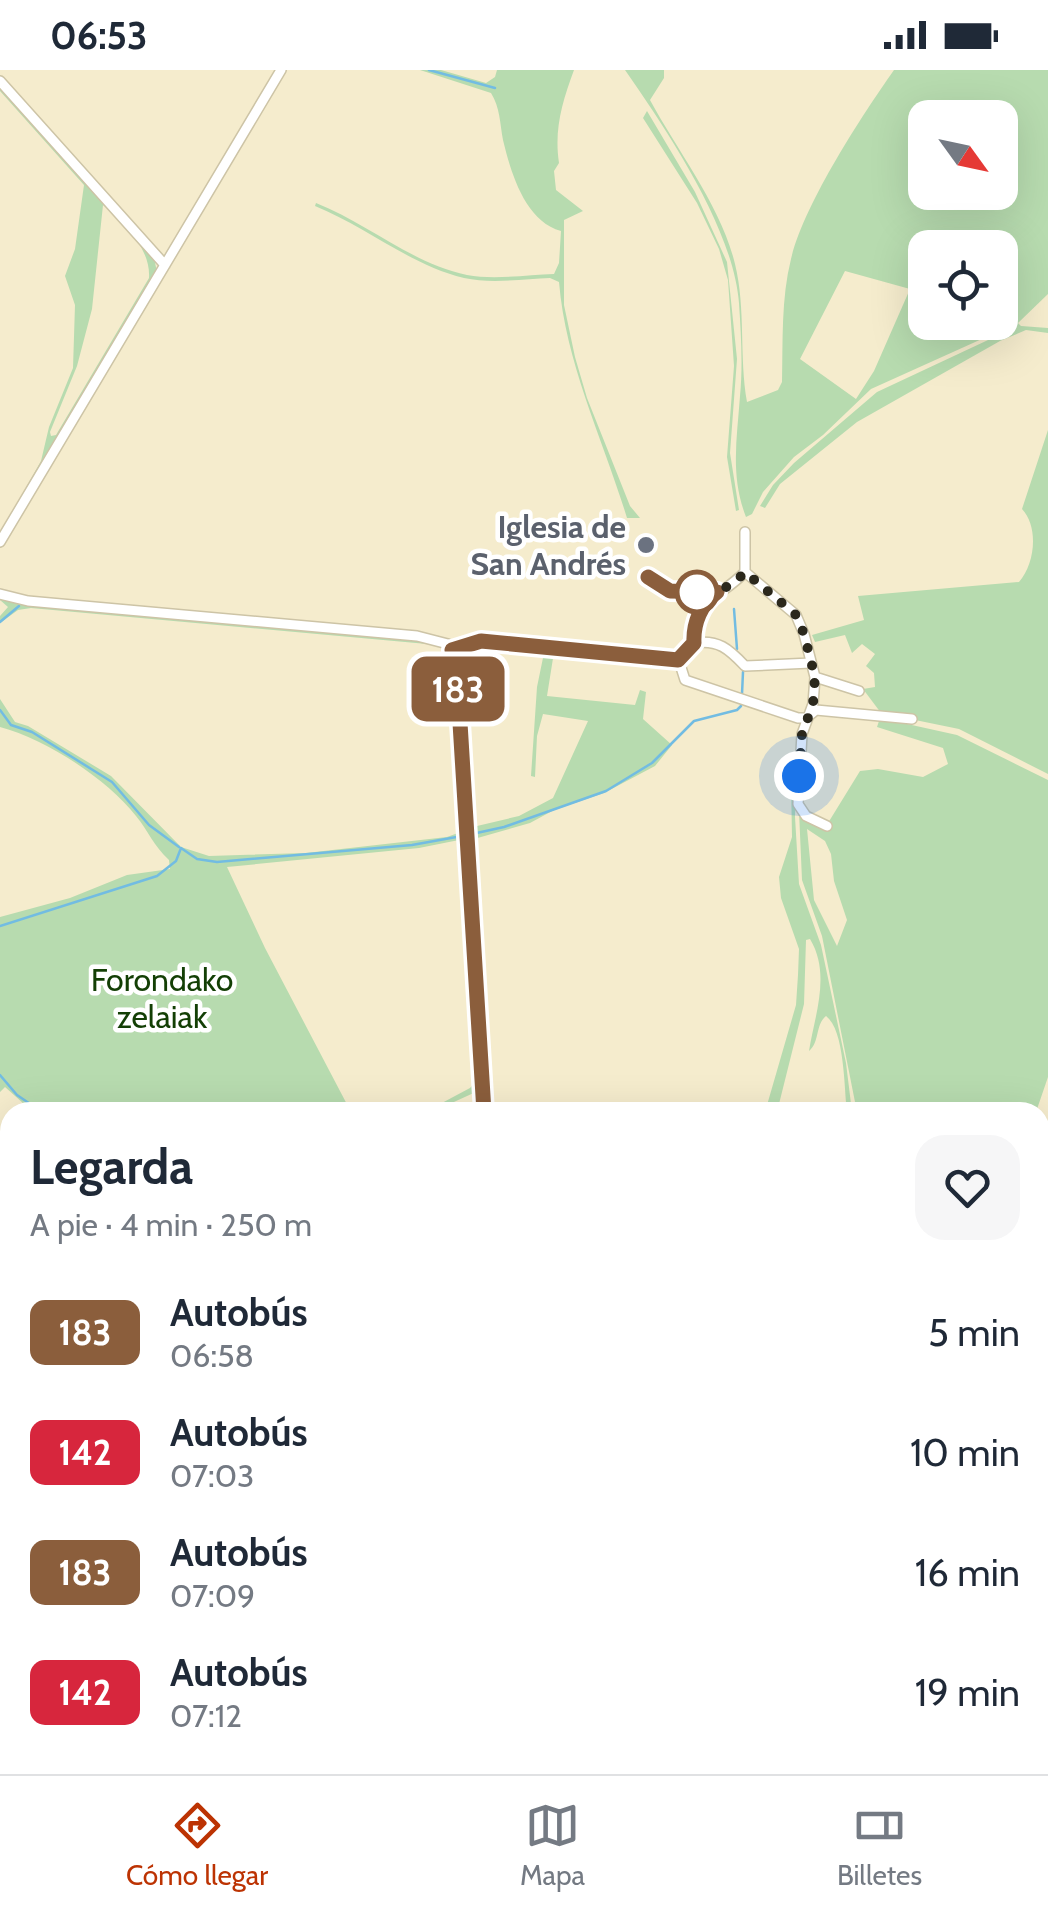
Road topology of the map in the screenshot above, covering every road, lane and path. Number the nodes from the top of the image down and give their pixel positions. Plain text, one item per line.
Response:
1 (282, 70) edge
2 (0, 81) edge
3 (165, 265) junction
4 (746, 532) dead end
5 (0, 542) edge
6 (745, 572) junction
7 (648, 577) dead end
8 (717, 592) junction
9 (0, 594) edge
10 (694, 643) junction
11 (452, 650) junction
12 (678, 660) junction
13 (811, 663) junction
14 (815, 677) junction
15 (859, 691) dead end
16 (806, 718) junction
17 (912, 719) dead end
18 (828, 826) dead end
19 (483, 1102) edge

1 - 3 street
2 - 3 street
3 - 5 street
4 - 6 street
6 - 8 street
6 - 13 street
7 - 8 street
8 - 10 street
9 - 11 street
10 - 12 street
10 - 13 street
11 - 12 street
11 - 19 street
12 - 16 street
13 - 14 street
14 - 15 street
14 - 16 street
16 - 17 street
16 - 18 street

